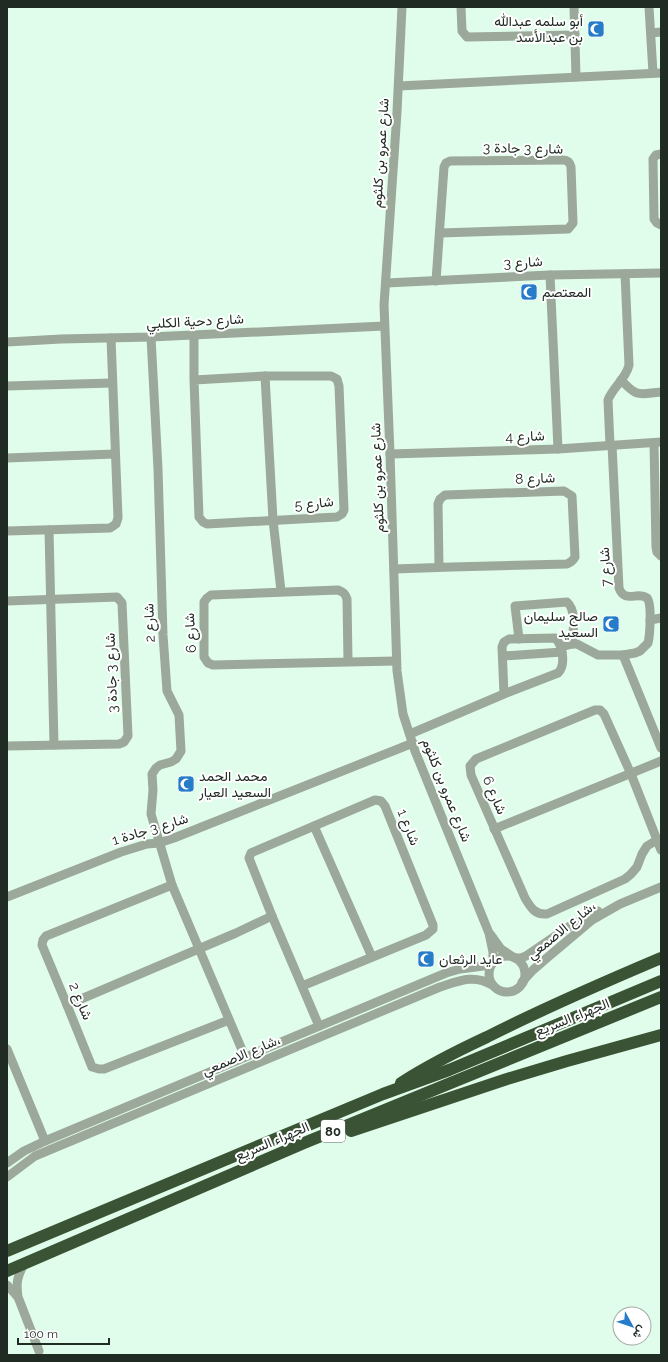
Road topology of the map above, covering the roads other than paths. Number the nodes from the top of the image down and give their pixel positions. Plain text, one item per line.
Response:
1 (402, 7) edge
2 (461, 7) edge
3 (574, 7) edge
4 (649, 7) edge
5 (661, 32) edge
6 (651, 33) junction
7 (575, 35) junction
8 (657, 73) edge
9 (576, 77) junction
10 (399, 86) junction
11 (661, 154) edge
12 (661, 225) edge
13 (440, 233) junction
14 (661, 273) edge
15 (625, 274) junction
16 (550, 275) junction
17 (436, 281) junction
18 (386, 283) junction
19 (384, 326) junction
20 (194, 335) junction
21 (151, 337) junction
22 (111, 338) junction
23 (7, 342) edge
24 (265, 376) junction
25 (194, 380) junction
26 (621, 380) junction
27 (112, 383) junction
28 (7, 386) edge
29 (661, 392) edge
30 (658, 443) edge
31 (611, 445) junction
32 (558, 449) junction
33 (115, 454) junction
34 (390, 454) junction
35 (7, 458) edge
36 (658, 487) edge
37 (273, 520) junction
38 (49, 530) junction
39 (7, 531) edge
40 (661, 556) edge
41 (439, 567) junction
42 (394, 569) junction
43 (281, 591) junction
44 (51, 600) junction
45 (7, 601) edge
46 (661, 618) edge
47 (650, 620) junction
48 (519, 639) junction
49 (572, 644) junction
50 (561, 649) junction
51 (624, 655) junction
52 (503, 656) junction
53 (396, 660) junction
54 (348, 661) junction
55 (504, 694) junction
56 (411, 739) junction
57 (54, 745) junction
58 (7, 746) edge
59 (661, 748) edge
60 (661, 761) edge
61 (631, 774) junction
62 (314, 826) junction
63 (494, 829) junction
64 (657, 840) junction
65 (159, 843) junction
66 (661, 850) edge
67 (172, 885) junction
68 (661, 887) edge
69 (7, 898) edge
70 (620, 904) junction
71 (272, 916) junction
72 (489, 933) junction
73 (198, 949) junction
74 (372, 957) junction
75 (514, 958) junction
76 (661, 958) edge
77 (492, 964) junction
78 (661, 981) edge
79 (522, 982) junction
80 (492, 985) junction
81 (302, 986) junction
82 (661, 997) edge
83 (68, 1005) junction
84 (229, 1020) junction
85 (320, 1026) junction
86 (661, 1035) edge
87 (7, 1049) edge
88 (245, 1057) junction
89 (383, 1094) junction
90 (45, 1141) junction
91 (304, 1143) junction
92 (7, 1163) edge
93 (7, 1177) edge
94 (7, 1252) edge
95 (24, 1264) junction
96 (7, 1271) edge
97 (7, 1285) edge
98 (18, 1297) junction
99 (39, 1351) dead end

1 - 10 street, شارع عمرو بن كلثوم
2 - 7 street
3 - 7 street
4 - 6 street
5 - 6 street
6 - 8 street
7 - 9 street
8 - 9 street
9 - 10 street
10 - 18 street, شارع عمرو بن كلثوم
11 - 12 street
13 - 13 street, شارع 3 جادة 3
13 - 17 street, شارع 3 جادة 3
14 - 15 street, شارع 3
15 - 16 street, شارع 3
15 - 26 street
16 - 17 street, شارع 3
16 - 32 street
17 - 18 street, شارع 3
18 - 19 street, شارع عمرو بن كلثوم
19 - 20 street, شارع دحية الكلبي
19 - 34 street, شارع عمرو بن كلثوم
20 - 21 street, شارع دحية الكلبي
20 - 25 street, شارع 5
21 - 22 street, شارع دحية الكلبي
21 - 65 street, شارع 2
22 - 23 street, شارع دحية الكلبي
22 - 27 street
24 - 25 street, شارع 5
24 - 37 street
24 - 37 street, شارع 5
25 - 37 street, شارع 5
26 - 29 street
26 - 31 street
27 - 28 street
27 - 33 street
30 - 31 street, شارع 4
30 - 36 street
31 - 32 street, شارع 4
31 - 47 street, شارع 7
32 - 34 street, شارع 4
33 - 35 street
33 - 38 street
34 - 42 street, شارع عمرو بن كلثوم
36 - 40 street
37 - 43 street
38 - 39 street
38 - 44 street
41 - 41 street, شارع 8
41 - 42 street, شارع 8
42 - 53 street, شارع عمرو بن كلثوم
43 - 54 street, شارع 6
43 - 54 street, شارع 6
44 - 45 street, شارع 3 جادة 3
44 - 57 street
44 - 57 street, شارع 3 جادة 3
46 - 47 street
47 - 51 street, شارع 7
48 - 49 street
48 - 50 street
48 - 52 street
49 - 50 street
49 - 51 street, شارع 7
50 - 52 street
50 - 55 street
51 - 59 street
52 - 55 street
53 - 54 street, شارع 6
53 - 56 street, شارع عمرو بن كلثوم
55 - 56 street
56 - 65 street, شارع 3 جادة 1
56 - 72 street, شارع عمرو بن كلثوم
57 - 58 street, شارع 3 جادة 3
60 - 61 street
61 - 63 street
61 - 63 street, شارع 6
61 - 64 street, شارع 6
62 - 71 street, شارع 1
62 - 74 street
62 - 74 street, شارع 1
63 - 64 street, شارع 6
64 - 66 street, شارع 6
65 - 67 street, شارع 2
65 - 69 street, شارع 3 جادة 1
67 - 73 street, شارع 2
67 - 83 street, شارع 2
68 - 70 street, شارع الاصمعي،
70 - 75 street, شارع الاصمعي،
70 - 79 street, شارع الاصمعي،
71 - 73 street
71 - 81 street, شارع 1
72 - 75 street, شارع عمرو بن كلثوم
72 - 77 street, شارع عمرو بن كلثوم
73 - 83 street
73 - 84 street, شارع 2
74 - 81 street, شارع 1
75 - 77 street
75 - 79 street
76 - 89 highway
77 - 80 street
77 - 85 street, شارع الاصمعي،
78 - 89 highway, الجهراء السريع / 80
79 - 80 street
80 - 93 street, شارع الاصمعي،
81 - 85 street, شارع 1
82 - 91 highway, الجهراء السريع / 80
83 - 84 street, شارع 2
84 - 88 street, شارع 2
85 - 88 street, شارع الاصمعي،
86 - 91 highway
87 - 90 street
88 - 90 street, شارع الاصمعي،
89 - 94 highway, الجهراء السريع / 80
90 - 92 street, شارع الاصمعي،
91 - 95 highway, الجهراء السريع / 80
95 - 96 highway, الجهراء السريع / 80
95 - 98 street
97 - 98 street
98 - 99 street

